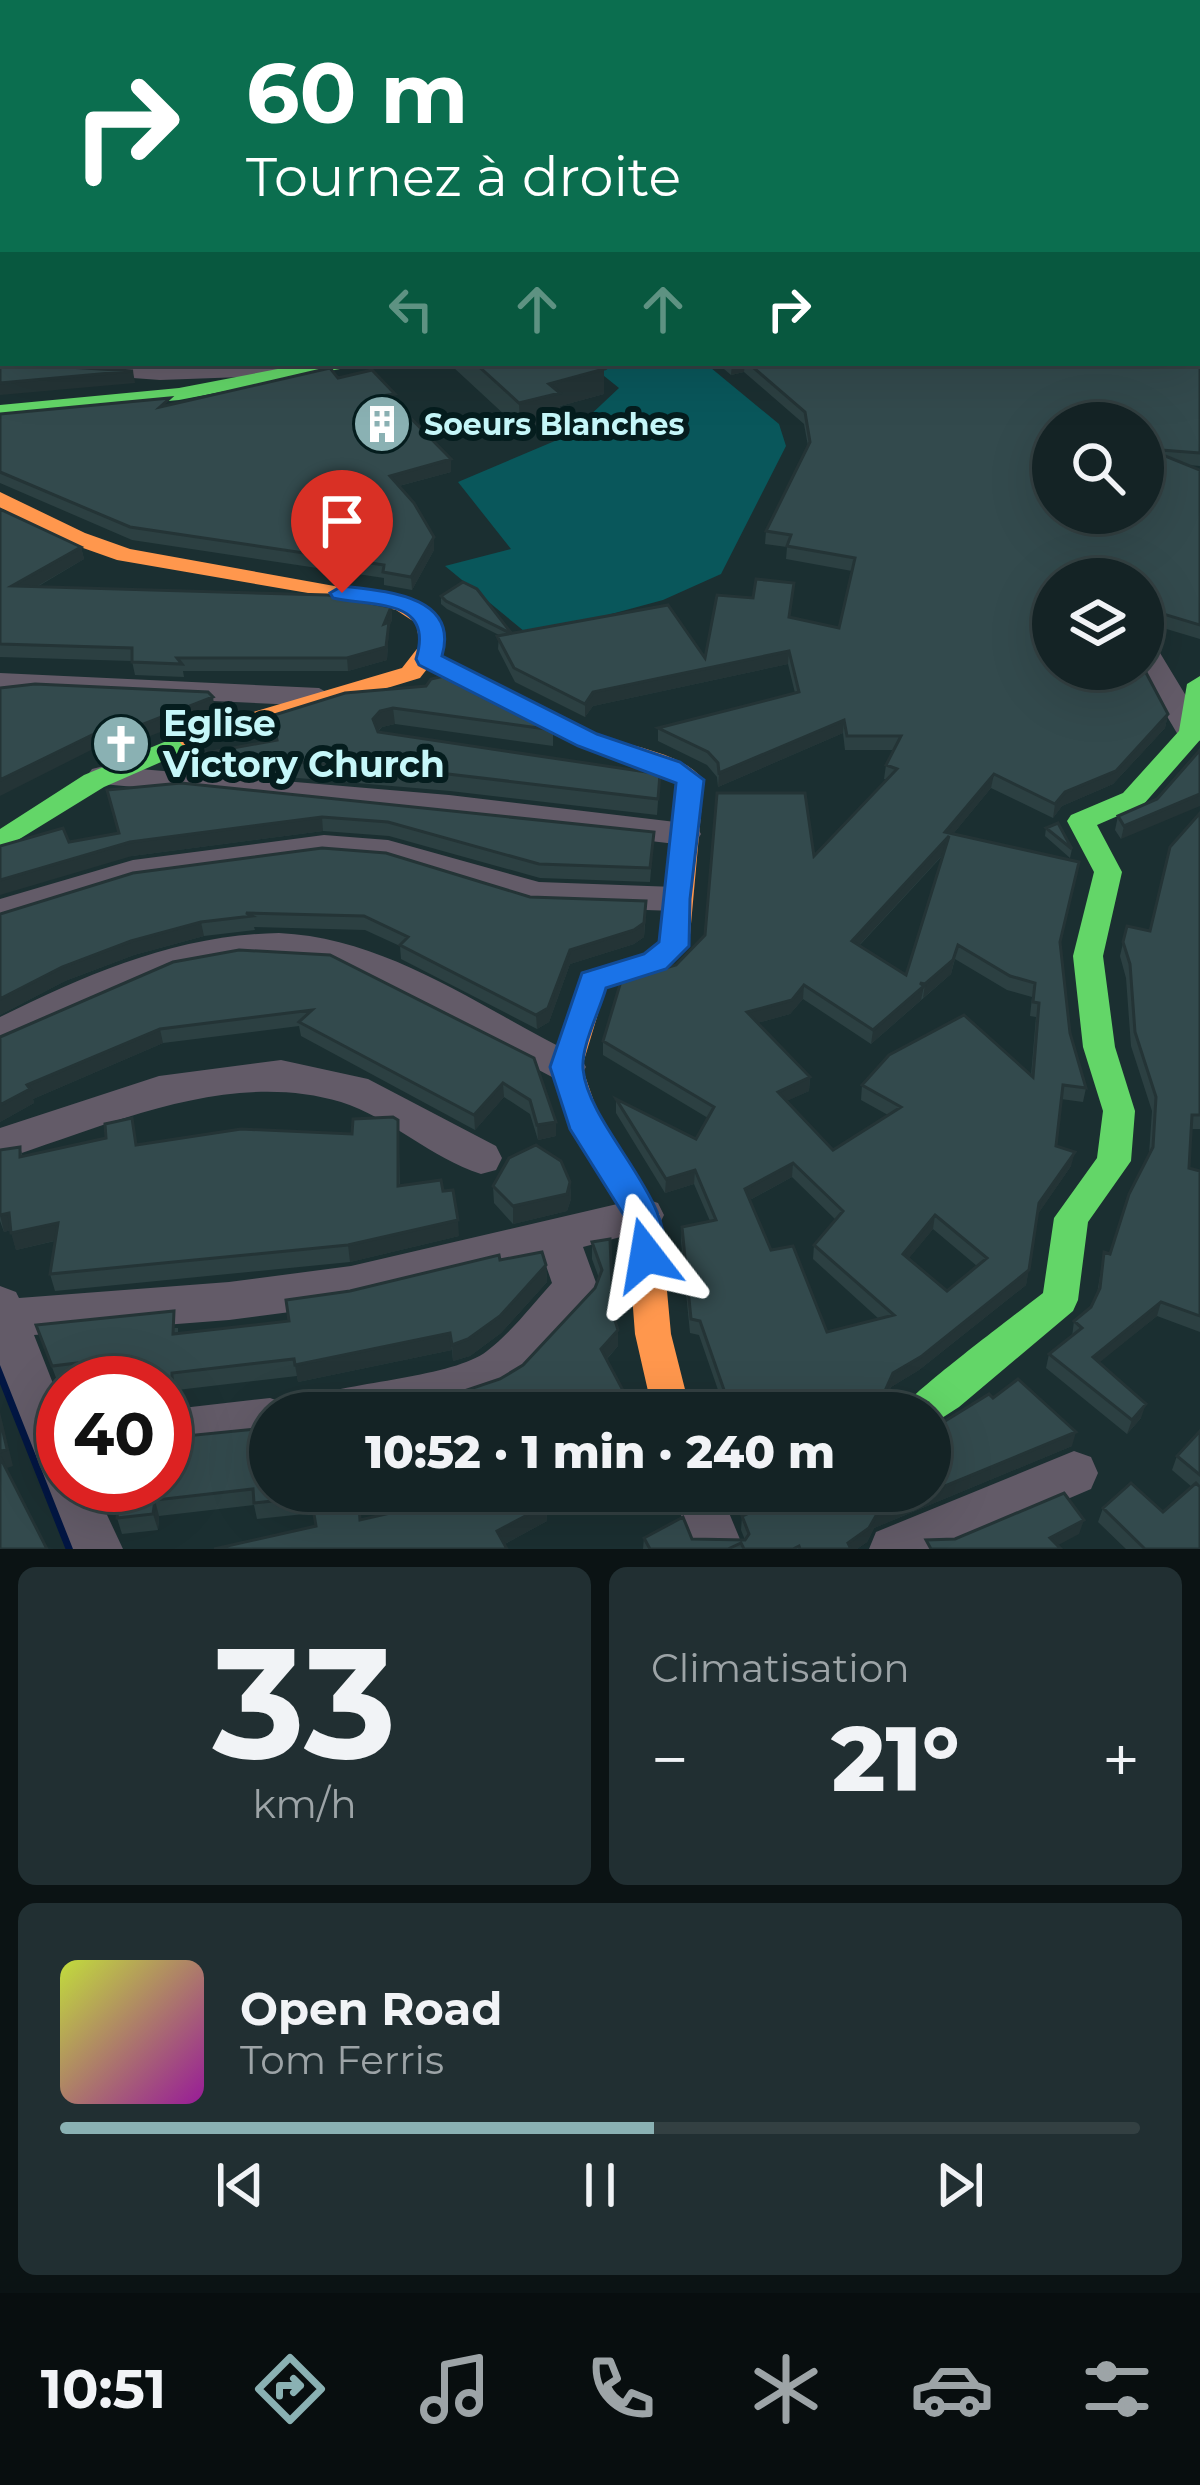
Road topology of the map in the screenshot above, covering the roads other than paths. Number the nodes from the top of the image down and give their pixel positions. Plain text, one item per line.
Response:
1 (66, 366) edge
2 (309, 366) edge
3 (267, 370) edge
4 (0, 411) edge
5 (0, 500) edge
6 (428, 659) junction
7 (0, 682) edge
8 (1200, 684) edge
9 (1164, 685) edge
10 (319, 698) junction
11 (1192, 733) junction
12 (571, 765) edge
13 (104, 776) junction
14 (690, 780) junction
15 (684, 835) junction
16 (0, 842) edge
17 (675, 899) junction
18 (0, 912) edge
19 (0, 1034) edge
20 (566, 1067) junction
21 (0, 1144) edge
22 (481, 1158) dead end
23 (643, 1215) junction
24 (558, 1238) junction
25 (4, 1312) edge
26 (417, 1392) edge
27 (667, 1392) edge
28 (950, 1392) edge
29 (36, 1393) edge
30 (249, 1421) edge
31 (192, 1428) edge
32 (1074, 1473) dead end
33 (83, 1512) edge
34 (704, 1512) edge
35 (98, 1549) edge
36 (719, 1549) edge
37 (894, 1549) edge

1 - 3 street
2 - 3 street
3 - 4 street
5 - 6 street
6 - 10 street
6 - 14 street
7 - 10 street
8 - 11 street
9 - 11 street
10 - 13 street
11 - 28 street
12 - 14 street
13 - 15 street
13 - 16 street
14 - 15 street
15 - 17 street
17 - 18 street
17 - 20 street
19 - 20 street
20 - 23 street
21 - 22 street
23 - 24 street
23 - 27 street
24 - 25 street
24 - 26 street
25 - 29 street
30 - 31 street
32 - 37 street
33 - 35 street
34 - 36 street

